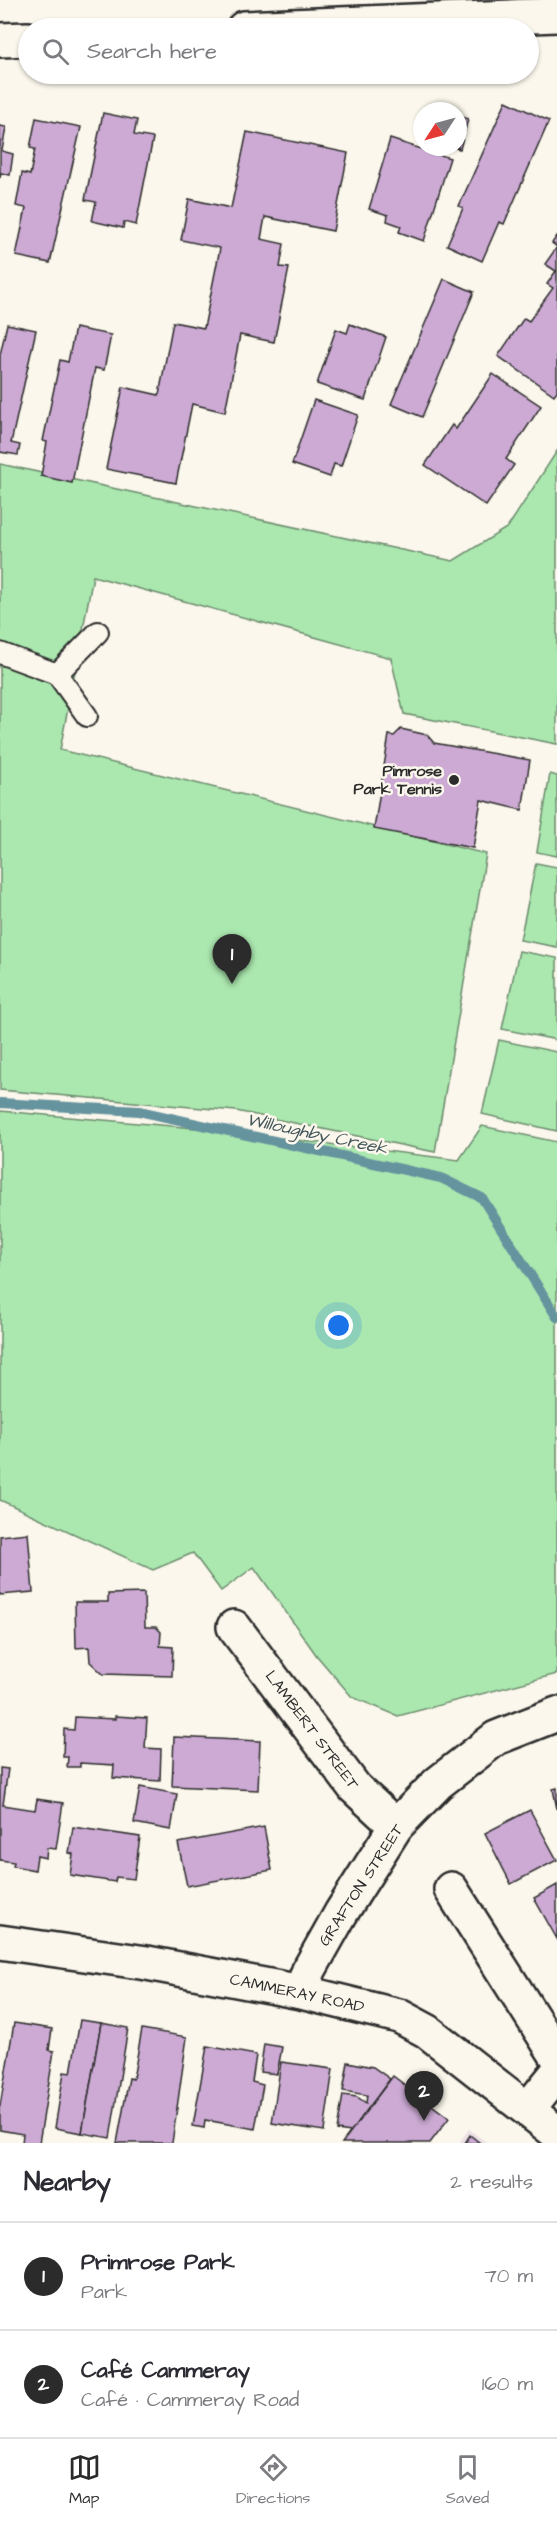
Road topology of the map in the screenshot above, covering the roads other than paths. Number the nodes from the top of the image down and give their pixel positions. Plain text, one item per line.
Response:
1 (406, 10) edge
2 (557, 15) edge
3 (334, 18) edge
4 (18, 39) edge
5 (0, 40) edge
6 (98, 632) dead end
7 (0, 652) edge
8 (57, 674) junction
9 (87, 716) dead end
10 (234, 1628) dead end
11 (557, 1714) edge
12 (396, 1826) junction
13 (452, 1889) dead end
14 (0, 1942) edge
15 (301, 1992) junction
16 (557, 2056) edge
17 (557, 2073) edge
18 (528, 2109) junction
19 (557, 2133) edge

1 - 2 street
1 - 3 street
4 - 5 street
6 - 8 lane
7 - 8 lane
8 - 9 lane
10 - 12 street, LAMBERT STREET
11 - 12 street, GRAFTON STREET
12 - 15 street, GRAFTON STREET
13 - 16 street
14 - 15 street, CAMMERAY ROAD
15 - 18 street, CAMMERAY ROAD
17 - 18 street
18 - 19 street, CAMMERAY ROAD

